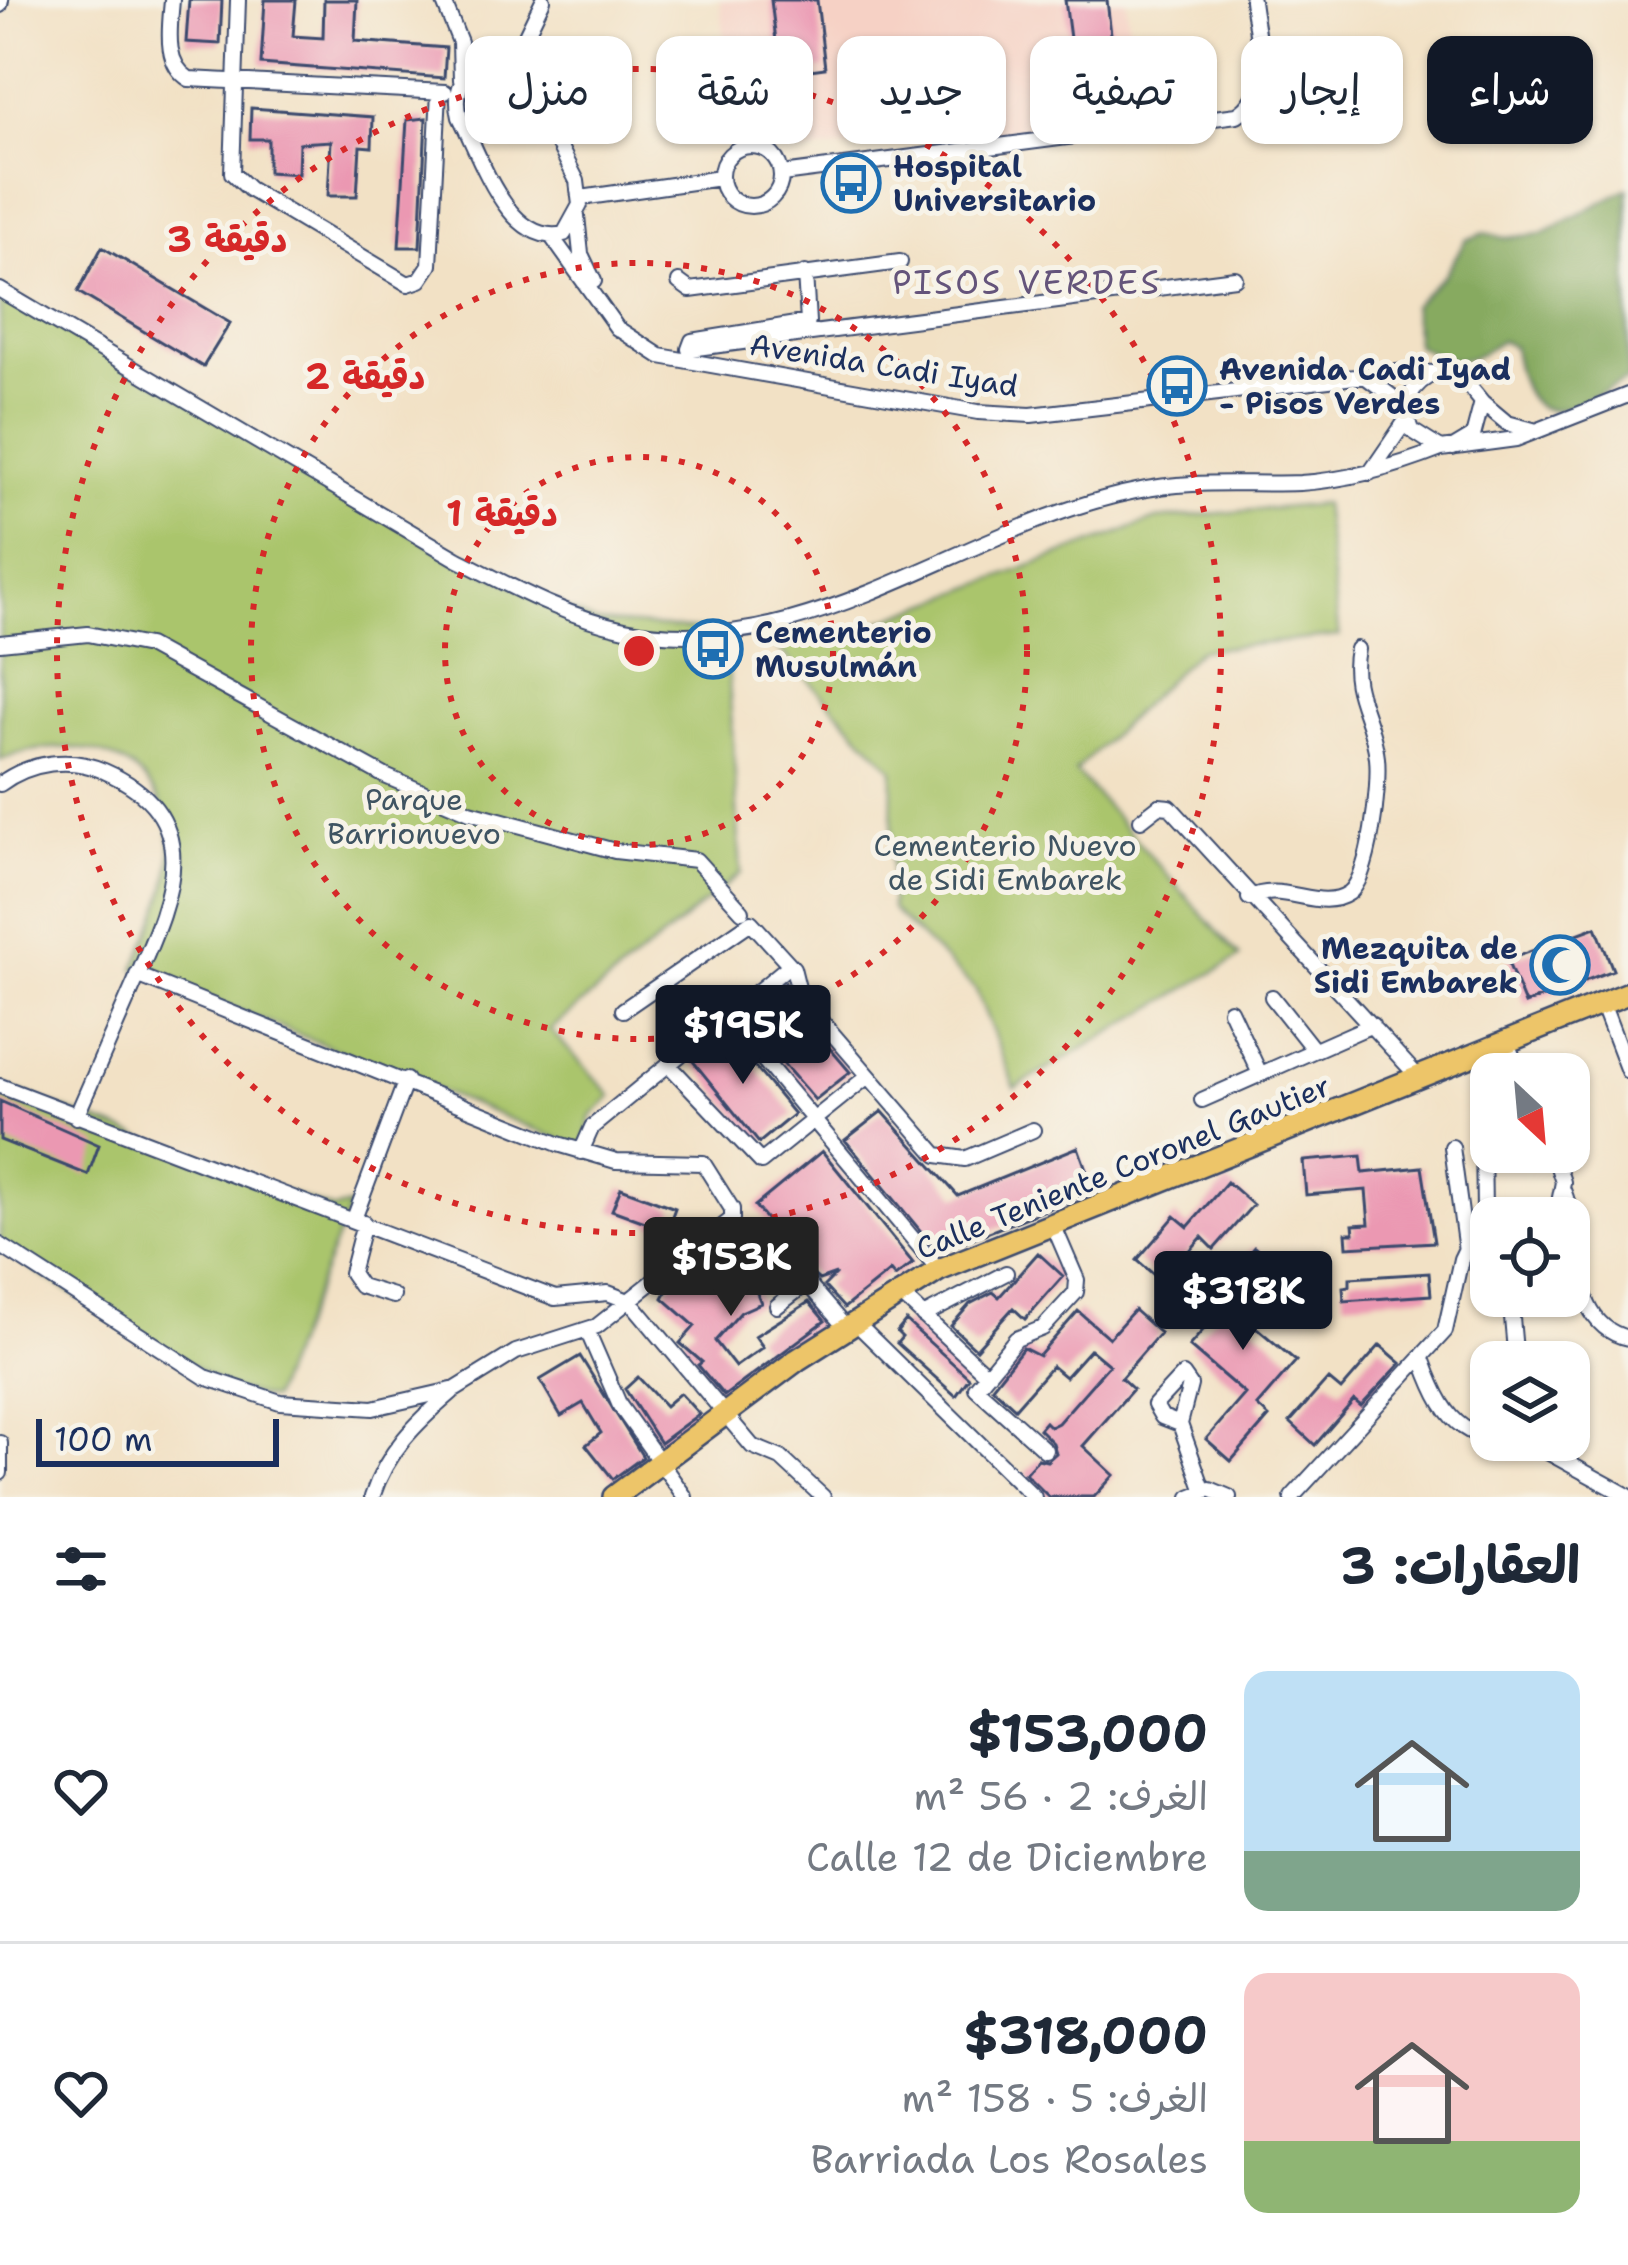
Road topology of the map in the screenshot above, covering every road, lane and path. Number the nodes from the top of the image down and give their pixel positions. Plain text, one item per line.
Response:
1 (172, 0) edge
2 (238, 0) edge
3 (443, 0) edge
4 (543, 0) edge
5 (1252, 0) edge
6 (457, 30) junction
7 (526, 36) edge
8 (465, 37) edge
9 (233, 80) junction
10 (465, 80) edge
11 (459, 89) junction
12 (439, 92) junction
13 (559, 144) edge
14 (782, 174) junction
15 (720, 178) junction
16 (581, 198) junction
17 (577, 216) junction
18 (552, 237) junction
19 (900, 262) dead end
20 (805, 273) junction
21 (1235, 278) dead end
22 (680, 282) dead end
23 (0, 290) edge
24 (617, 328) junction
25 (1436, 373) junction
26 (1366, 376) junction
27 (1628, 395) edge
28 (1482, 403) junction
29 (1407, 413) junction
30 (1538, 430) junction
31 (1447, 448) junction
32 (1370, 473) junction
33 (0, 643) edge
34 (1357, 649) dead end
35 (0, 784) edge
36 (1141, 820) dead end
37 (1249, 898) junction
38 (742, 911) dead end
39 (790, 964) junction
40 (137, 975) junction
41 (1628, 993) edge
42 (1272, 997) dead end
43 (1602, 1003) junction
44 (623, 1010) dead end
45 (1230, 1010) dead end
46 (727, 1016) junction
47 (1372, 1024) junction
48 (1506, 1041) junction
49 (1314, 1050) junction
50 (1511, 1053) edge
51 (668, 1064) junction
52 (1628, 1071) edge
53 (1260, 1074) junction
54 (868, 1076) junction
55 (1420, 1079) junction
56 (406, 1080) junction
57 (0, 1086) edge
58 (1202, 1100) dead end
59 (76, 1117) junction
60 (816, 1122) junction
61 (1033, 1130) dead end
62 (1452, 1147) dead end
63 (581, 1152) junction
64 (1485, 1173) edge
65 (1559, 1173) edge
66 (1563, 1190) junction
67 (1561, 1197) edge
68 (359, 1221) junction
69 (1052, 1222) junction
70 (0, 1245) edge
71 (1466, 1250) junction
72 (939, 1270) junction
73 (1006, 1273) dead end
74 (898, 1292) junction
75 (393, 1296) dead end
76 (631, 1302) junction
77 (777, 1306) dead end
78 (923, 1316) junction
79 (849, 1324) junction
80 (587, 1330) junction
81 (1628, 1338) edge
82 (1423, 1360) junction
83 (986, 1374) junction
84 (456, 1389) junction
85 (724, 1416) junction
86 (1180, 1424) dead end
87 (1470, 1433) edge
88 (0, 1443) edge
89 (1045, 1450) dead end
90 (1562, 1461) edge
91 (661, 1462) junction
92 (0, 1473) edge
93 (1197, 1493) edge
94 (1621, 1495) edge
95 (372, 1497) edge
96 (614, 1497) edge
97 (685, 1497) edge
98 (823, 1497) edge
99 (1034, 1497) edge
100 (1229, 1497) edge
101 (1292, 1497) edge

1 - 9 street
2 - 9 street
3 - 6 street
4 - 7 street
5 - 14 street
6 - 8 street
6 - 11 street
9 - 12 street
9 - 12 street
10 - 11 street
11 - 12 street
11 - 18 street, Avenida Cadi Iyad
13 - 16 street
14 - 15 street
14 - 15 street
15 - 16 street
16 - 17 street
17 - 18 street
17 - 24 street
18 - 24 street, Avenida Cadi Iyad
19 - 20 street
20 - 21 street
20 - 22 street
23 - 32 street
24 - 26 street, Avenida Cadi Iyad
25 - 26 street, Avenida Cadi Iyad
25 - 28 street
25 - 29 street
26 - 29 street
27 - 30 street
28 - 30 street
28 - 31 street
29 - 31 street
29 - 32 street
30 - 31 street
31 - 32 street
33 - 38 street
34 - 37 street
35 - 40 street
36 - 37 street
37 - 47 street
39 - 44 street
39 - 46 street
39 - 54 street
40 - 56 street
40 - 59 street
41 - 43 main road, Calle Teniente Coronel Gautier
42 - 49 street
43 - 48 main road, Calle Teniente Coronel Gautier
43 - 52 street
45 - 53 street
46 - 51 street
46 - 60 street
47 - 49 street
47 - 55 street
48 - 50 street
48 - 55 main road, Calle Teniente Coronel Gautier
49 - 53 street
51 - 60 street
51 - 63 street
53 - 58 street
54 - 60 street
54 - 61 street
55 - 69 main road, Calle Teniente Coronel Gautier
56 - 63 street
56 - 68 street
57 - 59 street
59 - 68 street
60 - 72 street
62 - 71 street
63 - 76 street
64 - 71 street
65 - 66 street
66 - 67 street
66 - 81 street
68 - 75 street
68 - 76 street
69 - 72 main road, Calle Teniente Coronel Gautier
69 - 83 street
70 - 84 street
71 - 82 street
72 - 74 main road, Calle Teniente Coronel Gautier
73 - 78 street
74 - 78 street
74 - 79 main road, Calle Teniente Coronel Gautier
76 - 80 street
76 - 85 street
77 - 79 street
78 - 83 street
79 - 85 main road, Calle Teniente Coronel Gautier
79 - 99 street
80 - 84 street
80 - 91 street
82 - 87 street
82 - 101 street
83 - 89 street
84 - 95 street
85 - 91 main road, Calle Teniente Coronel Gautier
85 - 98 street
86 - 93 street
88 - 92 street
90 - 94 street
91 - 96 main road, Calle Teniente Coronel Gautier
91 - 97 street
93 - 100 street

